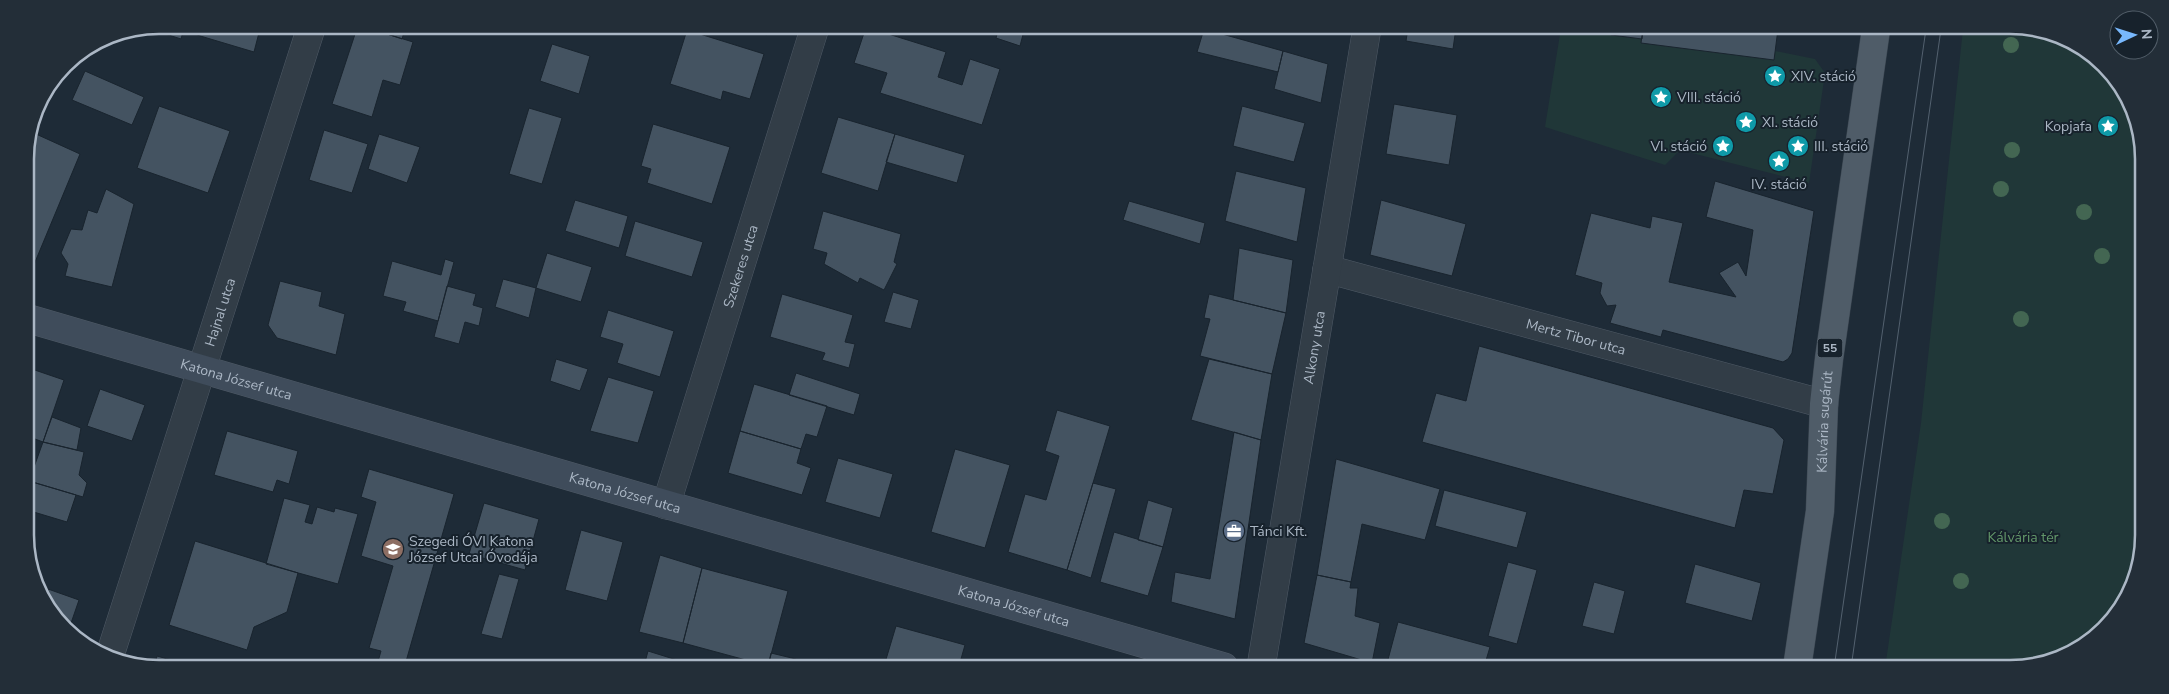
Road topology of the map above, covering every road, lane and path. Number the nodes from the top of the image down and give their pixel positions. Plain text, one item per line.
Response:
1 (309, 34) edge
2 (813, 34) edge
3 (1366, 34) edge
4 (1875, 34) edge
5 (1327, 270) junction
6 (34, 320) edge
7 (200, 370) junction
8 (1824, 404) junction
9 (666, 505) junction
10 (111, 651) edge
11 (1200, 660) edge
12 (1261, 660) edge
13 (1798, 660) edge

1 - 7 street, Hajnal utca
2 - 9 street, Szekeres utca
3 - 5 street, Alkony utca
4 - 8 main road, Kálvária sugárút / 55
5 - 8 street, Mertz Tibor utca
5 - 12 street, Alkony utca
6 - 7 street, Katona József utca
7 - 9 street, Katona József utca
7 - 10 street, Hajnal utca
8 - 13 main road, Kálvária sugárút / 55
9 - 11 street, Katona József utca

